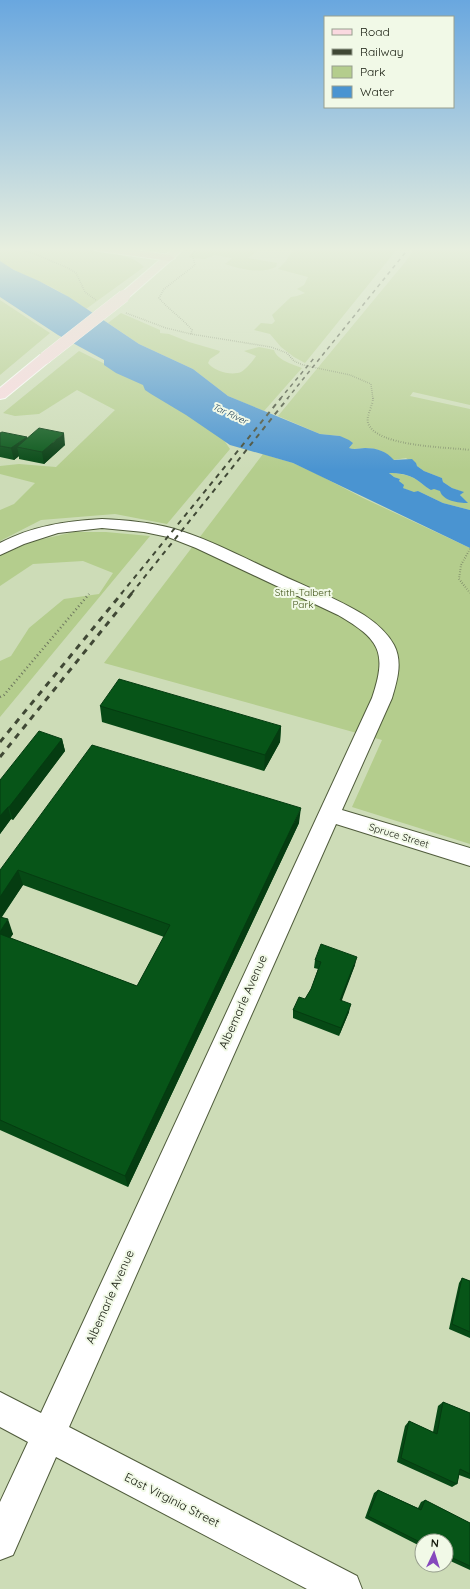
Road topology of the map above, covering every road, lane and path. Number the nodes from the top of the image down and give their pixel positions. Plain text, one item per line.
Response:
1 (91, 322) edge
2 (148, 322) edge
3 (185, 322) edge
4 (190, 334) junction
5 (0, 395) edge
6 (470, 450) edge
7 (470, 549) edge
8 (0, 550) edge
9 (470, 593) edge
10 (89, 594) dead end
11 (0, 697) edge
12 (329, 814) junction
13 (470, 857) edge
14 (0, 1409) edge
15 (48, 1435) junction
16 (0, 1542) edge
17 (344, 1589) edge

1 - 5 main road, bridge
2 - 4 path
3 - 4 path
4 - 6 path
7 - 9 path
8 - 12 street, Albemarle Avenue
10 - 11 path
12 - 13 street, Spruce Street
12 - 15 street, Albemarle Avenue
14 - 15 street, East Virginia Street
15 - 16 street, Albemarle Avenue
15 - 17 street, East Virginia Street

